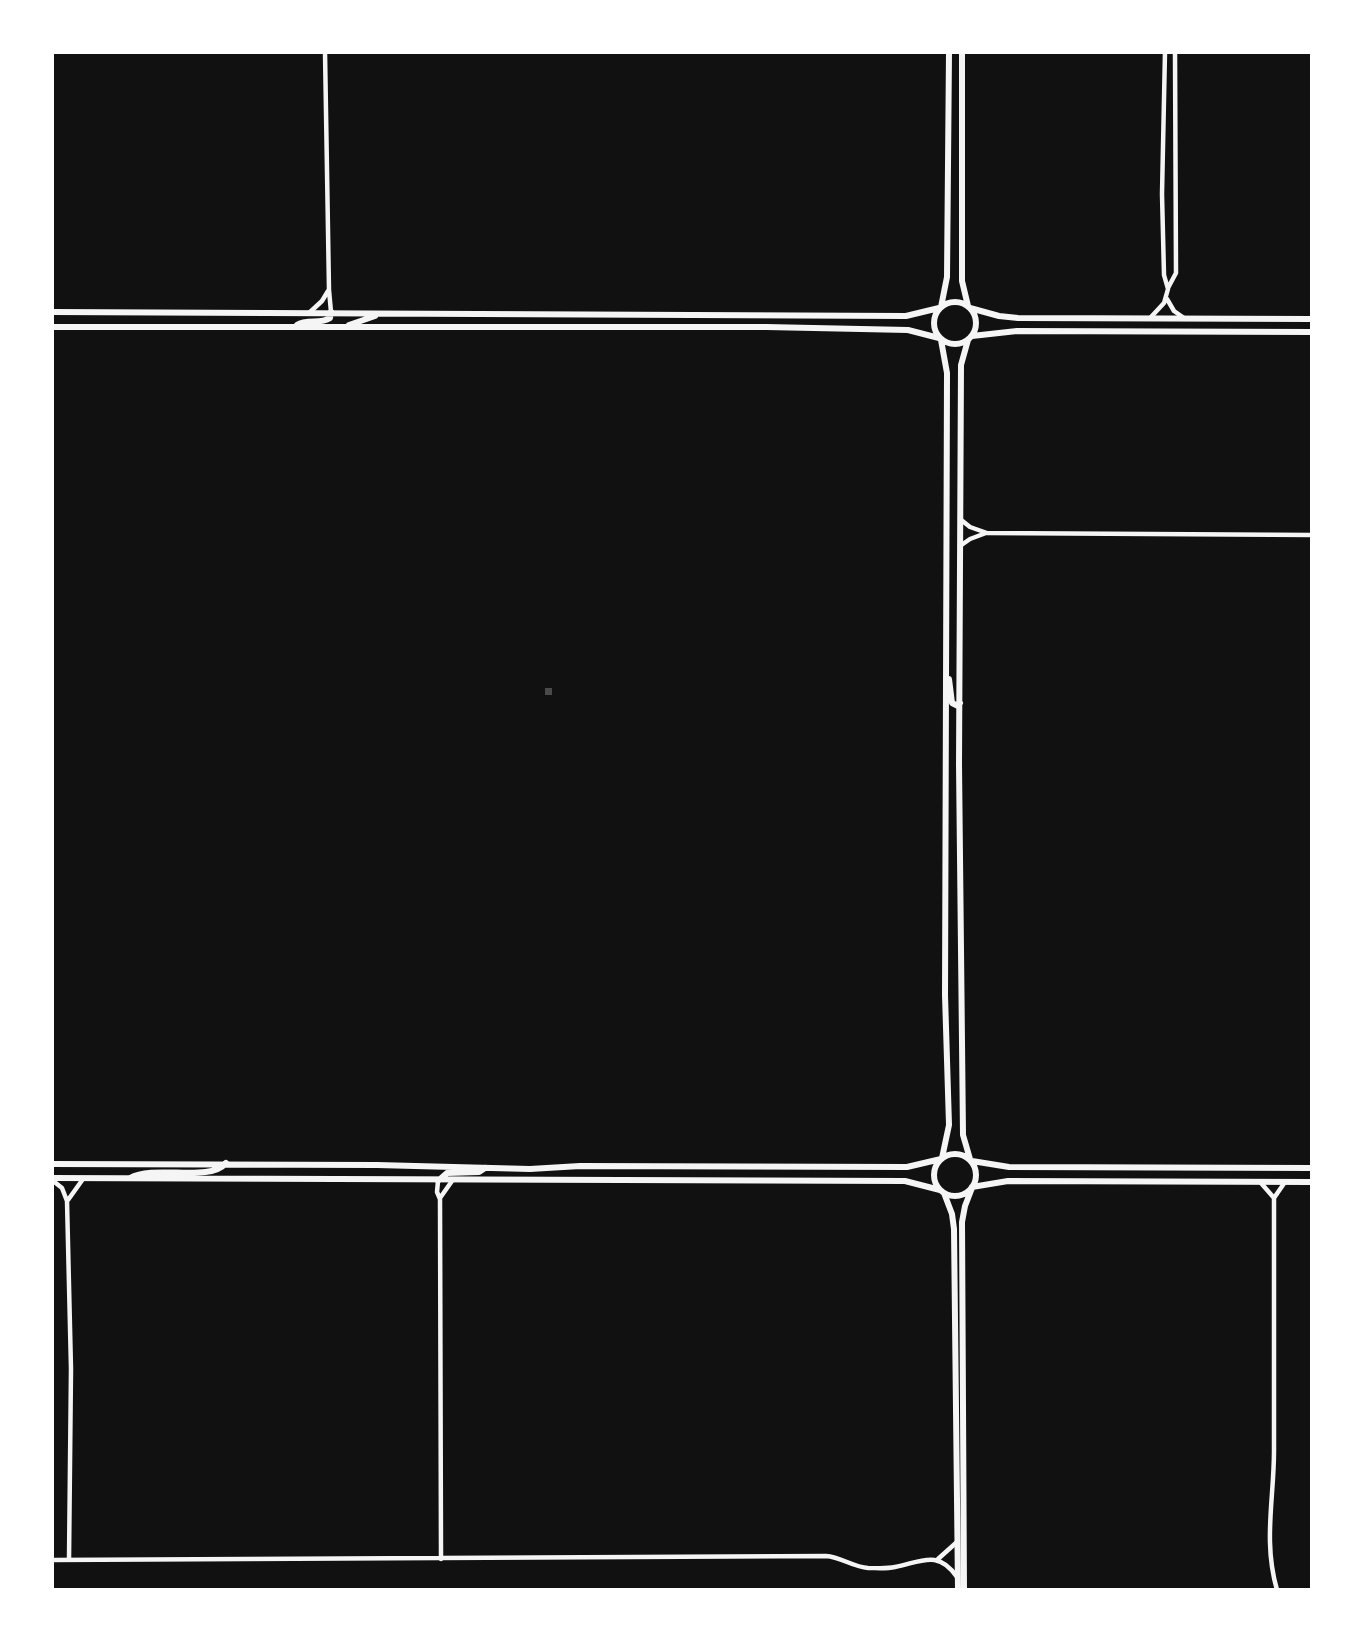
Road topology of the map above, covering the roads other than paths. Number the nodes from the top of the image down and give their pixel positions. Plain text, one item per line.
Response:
1 (325, 52) edge
2 (949, 52) edge
3 (962, 52) edge
4 (1165, 52) edge
5 (1175, 52) edge
6 (1168, 289) junction
7 (328, 290) junction
8 (1167, 299) junction
9 (940, 307) junction
10 (969, 307) junction
11 (52, 312) edge
12 (331, 312) junction
13 (309, 313) junction
14 (376, 315) junction
15 (1149, 318) junction
16 (1187, 318) junction
17 (1311, 319) edge
18 (295, 326) junction
19 (52, 327) edge
20 (347, 327) junction
21 (1311, 332) edge
22 (970, 338) junction
23 (940, 339) junction
24 (960, 519) junction
25 (987, 533) junction
26 (1311, 537) edge
27 (960, 546) junction
28 (947, 674) junction
29 (960, 703) junction
30 (945, 740) junction
31 (958, 764) junction
32 (941, 1158) junction
33 (971, 1160) junction
34 (226, 1163) junction
35 (52, 1164) edge
36 (485, 1168) junction
37 (1311, 1168) edge
38 (84, 1178) junction
39 (52, 1179) edge
40 (129, 1179) junction
41 (438, 1181) junction
42 (452, 1181) junction
43 (1259, 1181) junction
44 (1287, 1181) junction
45 (1311, 1182) edge
46 (972, 1188) junction
47 (942, 1191) junction
48 (1274, 1198) junction
49 (440, 1199) junction
50 (67, 1201) junction
51 (957, 1542) junction
52 (441, 1559) junction
53 (52, 1560) edge
54 (69, 1560) junction
55 (937, 1560) junction
56 (957, 1577) junction
57 (958, 1590) edge
58 (964, 1590) edge
59 (1277, 1590) edge

1 - 7 street
2 - 9 main road
3 - 10 main road
4 - 6 street
5 - 6 street
6 - 8 street
7 - 12 street
7 - 13 street
8 - 15 street
8 - 16 street
9 - 10 main road
9 - 14 main road
9 - 23 main road
10 - 15 main road
10 - 22 main road
11 - 13 main road
12 - 13 main road
12 - 14 main road
12 - 18 main road
14 - 20 main road
15 - 16 main road
16 - 17 main road
18 - 19 main road
18 - 20 main road
20 - 23 main road
21 - 22 main road
22 - 23 main road
22 - 24 main road
23 - 28 main road
24 - 25 street
24 - 27 main road
25 - 26 street
25 - 27 street
27 - 29 main road
28 - 29 main road
28 - 30 main road
29 - 31 main road
30 - 31 main road
30 - 32 main road
31 - 33 main road
32 - 33 main road
32 - 36 main road
32 - 47 main road
33 - 37 main road
33 - 46 main road
34 - 35 main road
34 - 36 main road
34 - 40 main road
36 - 41 main road
38 - 39 main road
38 - 40 main road
38 - 50 street
39 - 50 street
40 - 41 main road
41 - 42 main road
41 - 49 street
42 - 47 main road
42 - 49 street
43 - 44 main road
43 - 46 main road
43 - 48 street
44 - 45 main road
44 - 48 street
46 - 47 main road
46 - 58 main road
47 - 51 main road
48 - 59 street
49 - 52 street
50 - 54 street
51 - 55 street
51 - 56 main road
52 - 54 street
52 - 55 street
53 - 54 street
55 - 56 street
56 - 57 main road

